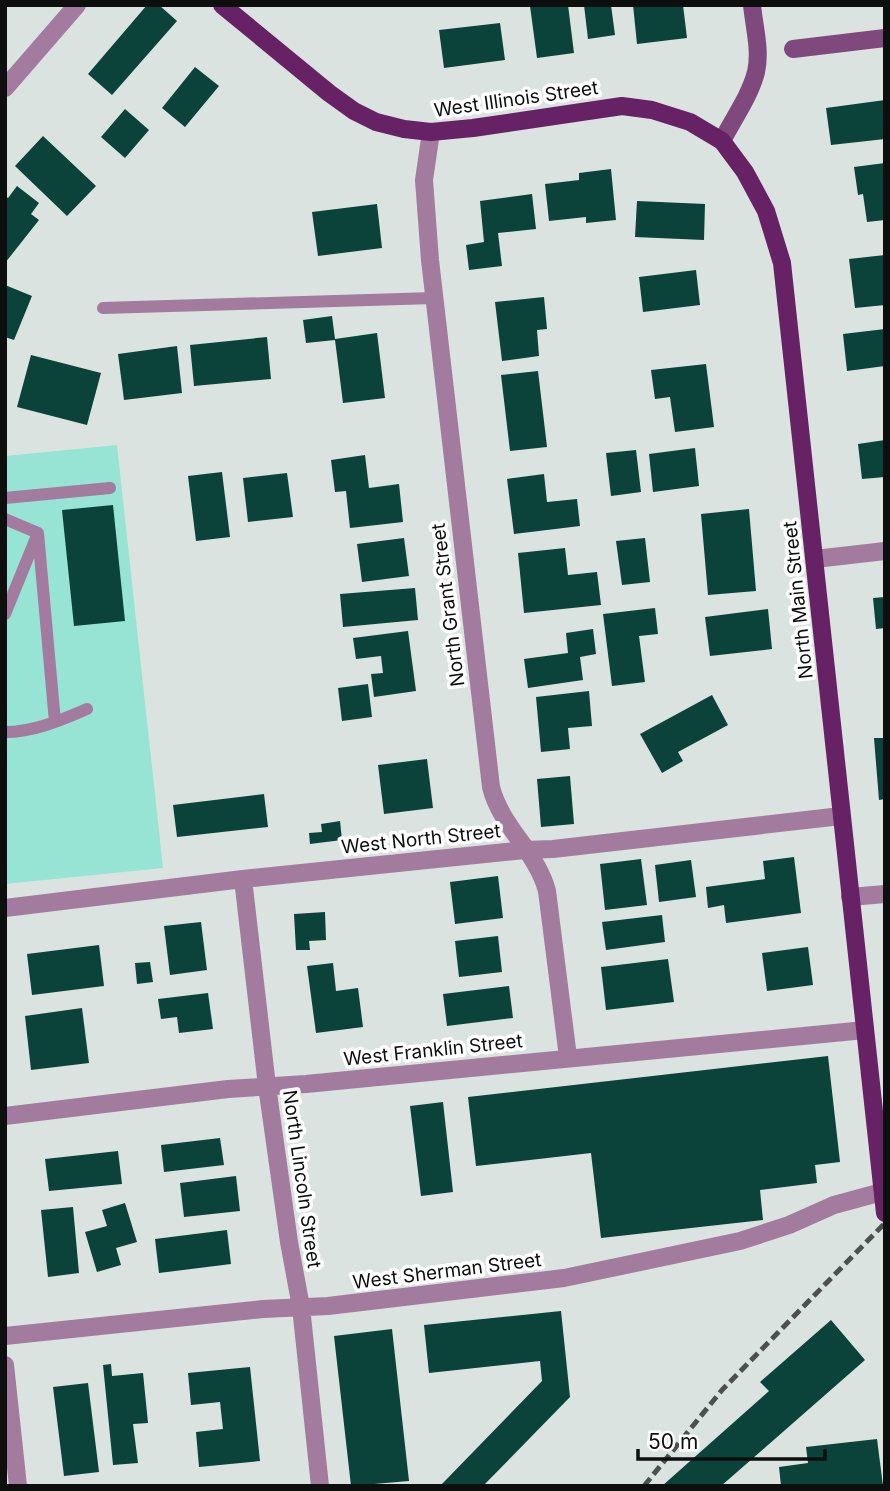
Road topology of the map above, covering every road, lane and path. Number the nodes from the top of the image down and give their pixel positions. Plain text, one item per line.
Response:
1 (77, 5) edge
2 (222, 5) edge
3 (752, 5) edge
4 (885, 38) edge
5 (793, 49) dead end
6 (5, 88) edge
7 (431, 132) junction
8 (722, 141) junction
9 (434, 298) junction
10 (103, 308) dead end
11 (110, 488) dead end
12 (5, 498) edge
13 (5, 519) edge
14 (38, 533) junction
15 (885, 551) edge
16 (815, 559) junction
17 (5, 614) edge
18 (87, 709) dead end
19 (55, 722) junction
20 (5, 732) edge
21 (841, 816) junction
22 (526, 850) junction
23 (243, 879) junction
24 (885, 894) edge
25 (850, 897) junction
26 (5, 908) edge
27 (865, 1030) junction
28 (568, 1057) junction
29 (267, 1086) junction
30 (5, 1116) edge
31 (882, 1192) junction
32 (885, 1213) edge
33 (301, 1307) junction
34 (5, 1336) edge
35 (5, 1366) edge
36 (18, 1486) edge
37 (320, 1486) edge

1 - 6 street
2 - 7 main road, West Illinois Street
3 - 8 street
4 - 5 street
7 - 8 main road, West Illinois Street
7 - 9 street, North Grant Street
8 - 16 main road, North Main Street
9 - 10 lane
9 - 22 street, North Grant Street
11 - 12 lane
13 - 14 lane
14 - 17 lane
14 - 19 lane
15 - 16 street
16 - 21 main road, North Main Street
18 - 19 lane
19 - 20 lane
21 - 22 street, West North Street
21 - 25 main road, North Main Street
22 - 23 street, West North Street
22 - 28 street, North Grant Street
23 - 26 street, West North Street
23 - 29 street, North Lincoln Street
24 - 25 street
25 - 27 main road, North Main Street
27 - 28 street, West Franklin Street
27 - 31 main road, North Main Street
28 - 29 street, West Franklin Street
29 - 30 street, West Franklin Street
29 - 33 street, North Lincoln Street
31 - 32 main road, North Main Street
31 - 33 street, West Sherman Street
33 - 34 street, West Sherman Street
33 - 37 street, North Lincoln Street
35 - 36 street

